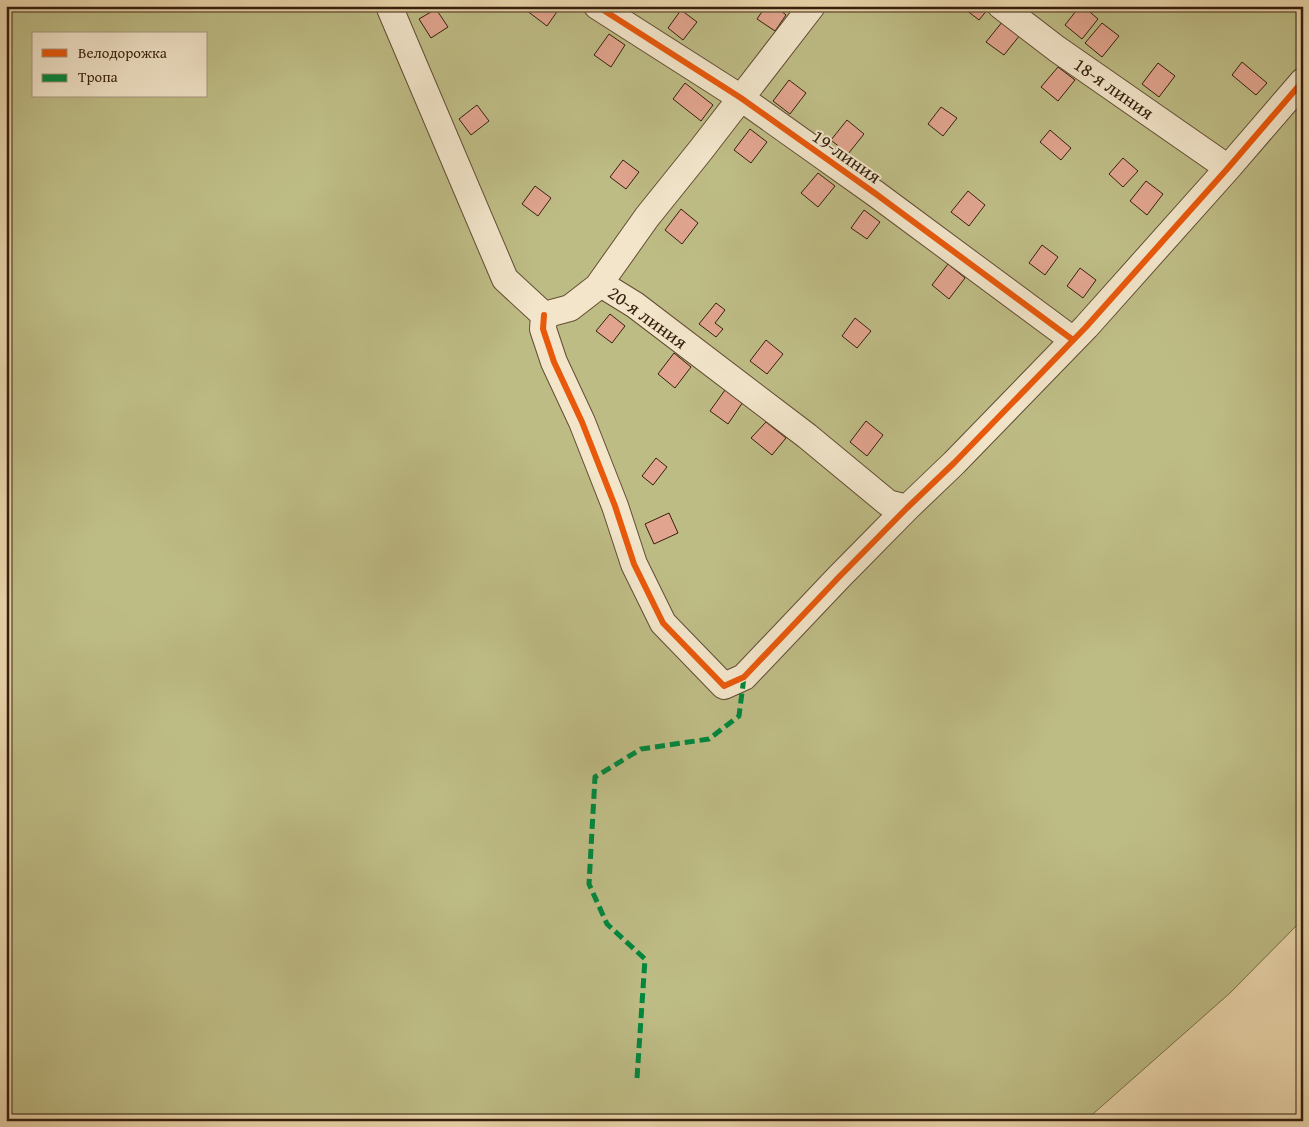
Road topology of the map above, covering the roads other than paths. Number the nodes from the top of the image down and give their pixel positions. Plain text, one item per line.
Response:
1 (389, 6) edge
2 (597, 6) edge
3 (812, 6) edge
4 (1002, 6) edge
5 (1303, 80) edge
6 (741, 98) junction
7 (1228, 168) junction
8 (598, 286) junction
9 (544, 315) junction
10 (1072, 340) junction
11 (907, 508) junction

1 - 9 street
2 - 6 street, 19-линия
3 - 6 street
4 - 7 street, 18-я линия
5 - 7 street
6 - 8 street
6 - 10 street, 19-линия
7 - 10 street
8 - 9 street, 20-я линия
8 - 11 street, 20-я линия
9 - 11 street
10 - 11 street

